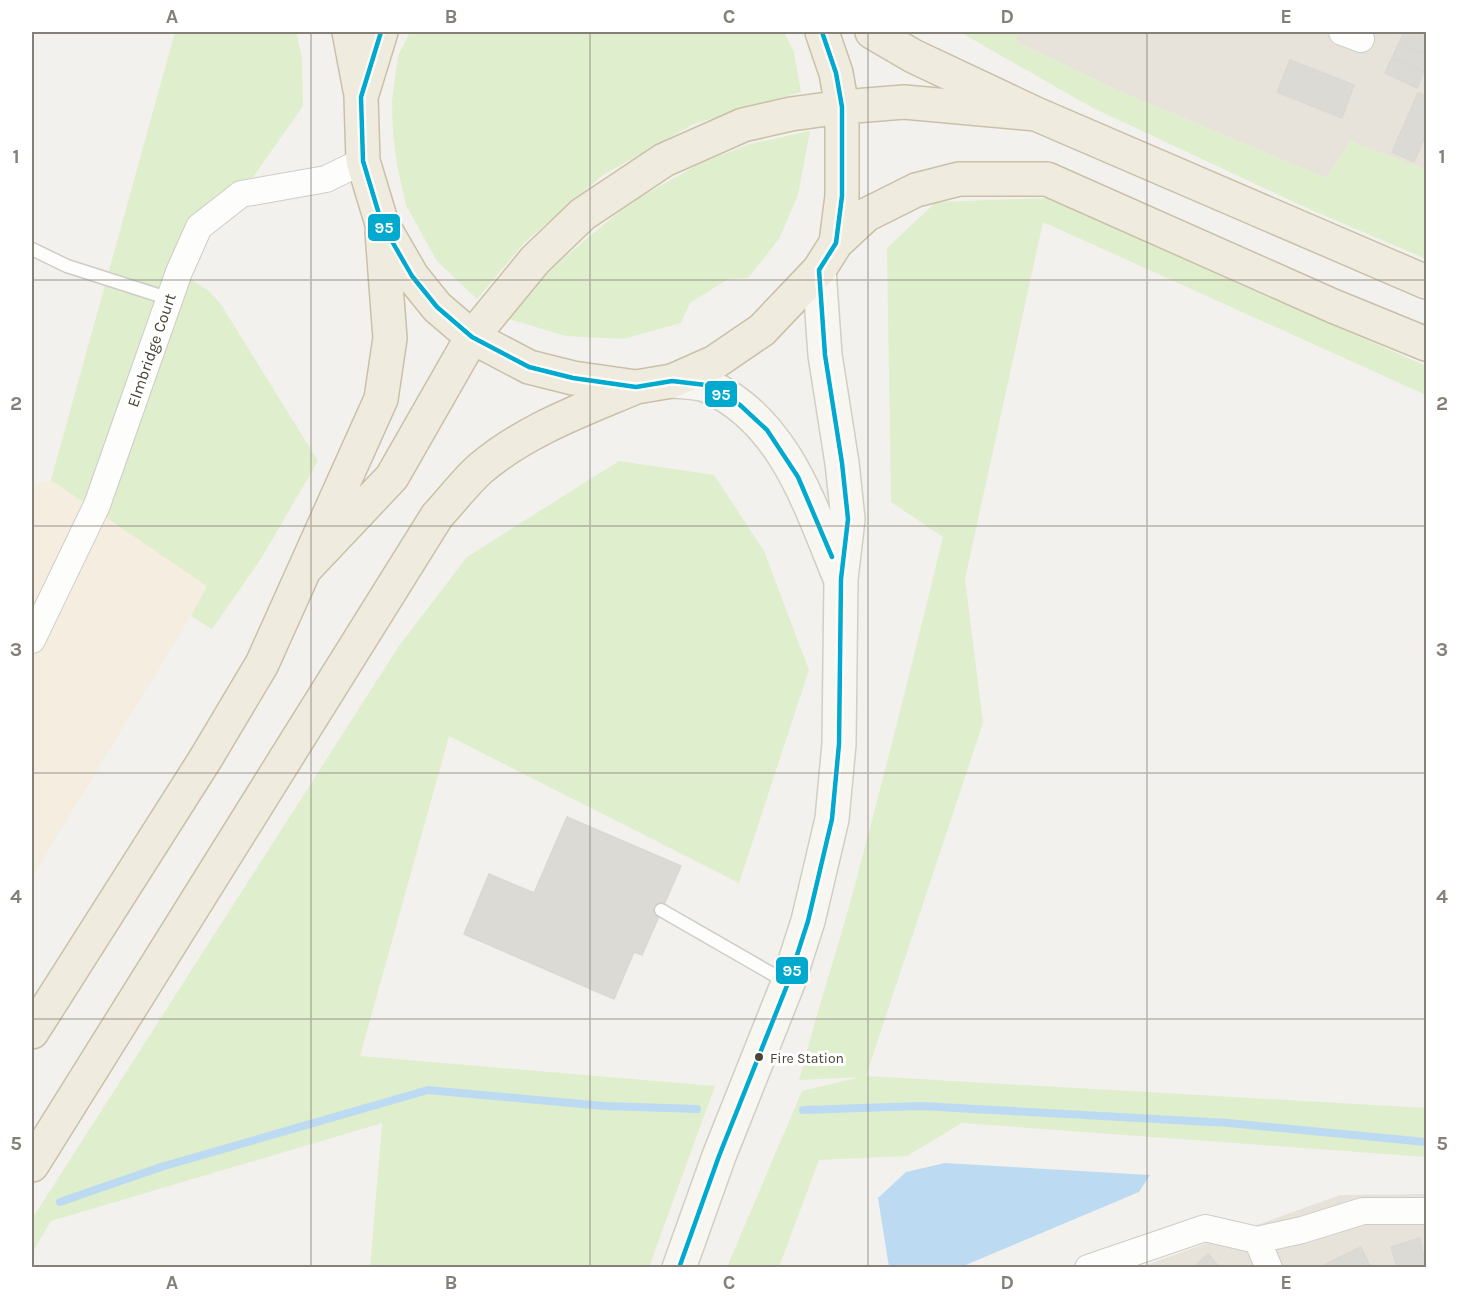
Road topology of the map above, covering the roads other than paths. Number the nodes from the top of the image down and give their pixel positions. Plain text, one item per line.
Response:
1 (349, 32) edge
2 (381, 32) edge
3 (822, 32) edge
4 (872, 32) edge
5 (361, 97) junction
6 (842, 107) junction
7 (1036, 114) junction
8 (363, 161) junction
9 (382, 224) junction
10 (32, 249) edge
11 (827, 257) junction
12 (1426, 282) edge
13 (170, 299) junction
14 (472, 337) junction
15 (1426, 344) edge
16 (672, 381) junction
17 (636, 387) junction
18 (306, 568) junction
19 (841, 579) junction
20 (32, 640) edge
21 (661, 910) dead end
22 (788, 983) junction
23 (32, 1032) edge
24 (32, 1165) edge
25 (1426, 1212) edge
26 (1257, 1240) junction
27 (679, 1268) edge
28 (1088, 1268) edge
29 (1269, 1268) edge

1 - 5 highway
2 - 5 highway
3 - 6 highway
4 - 7 highway
5 - 8 highway
6 - 7 highway
6 - 11 highway
6 - 14 highway
7 - 12 highway
8 - 9 highway
8 - 13 street, Elmbridge Court
9 - 14 highway
9 - 18 highway
10 - 13 lane
11 - 15 highway
11 - 16 highway
11 - 19 main road
13 - 20 street, Elmbridge Court
14 - 17 highway
14 - 18 highway
16 - 17 highway
16 - 19 main road
17 - 24 highway
18 - 23 highway
19 - 22 main road
21 - 22 lane
22 - 27 main road
25 - 26 street
26 - 28 street
26 - 29 street

